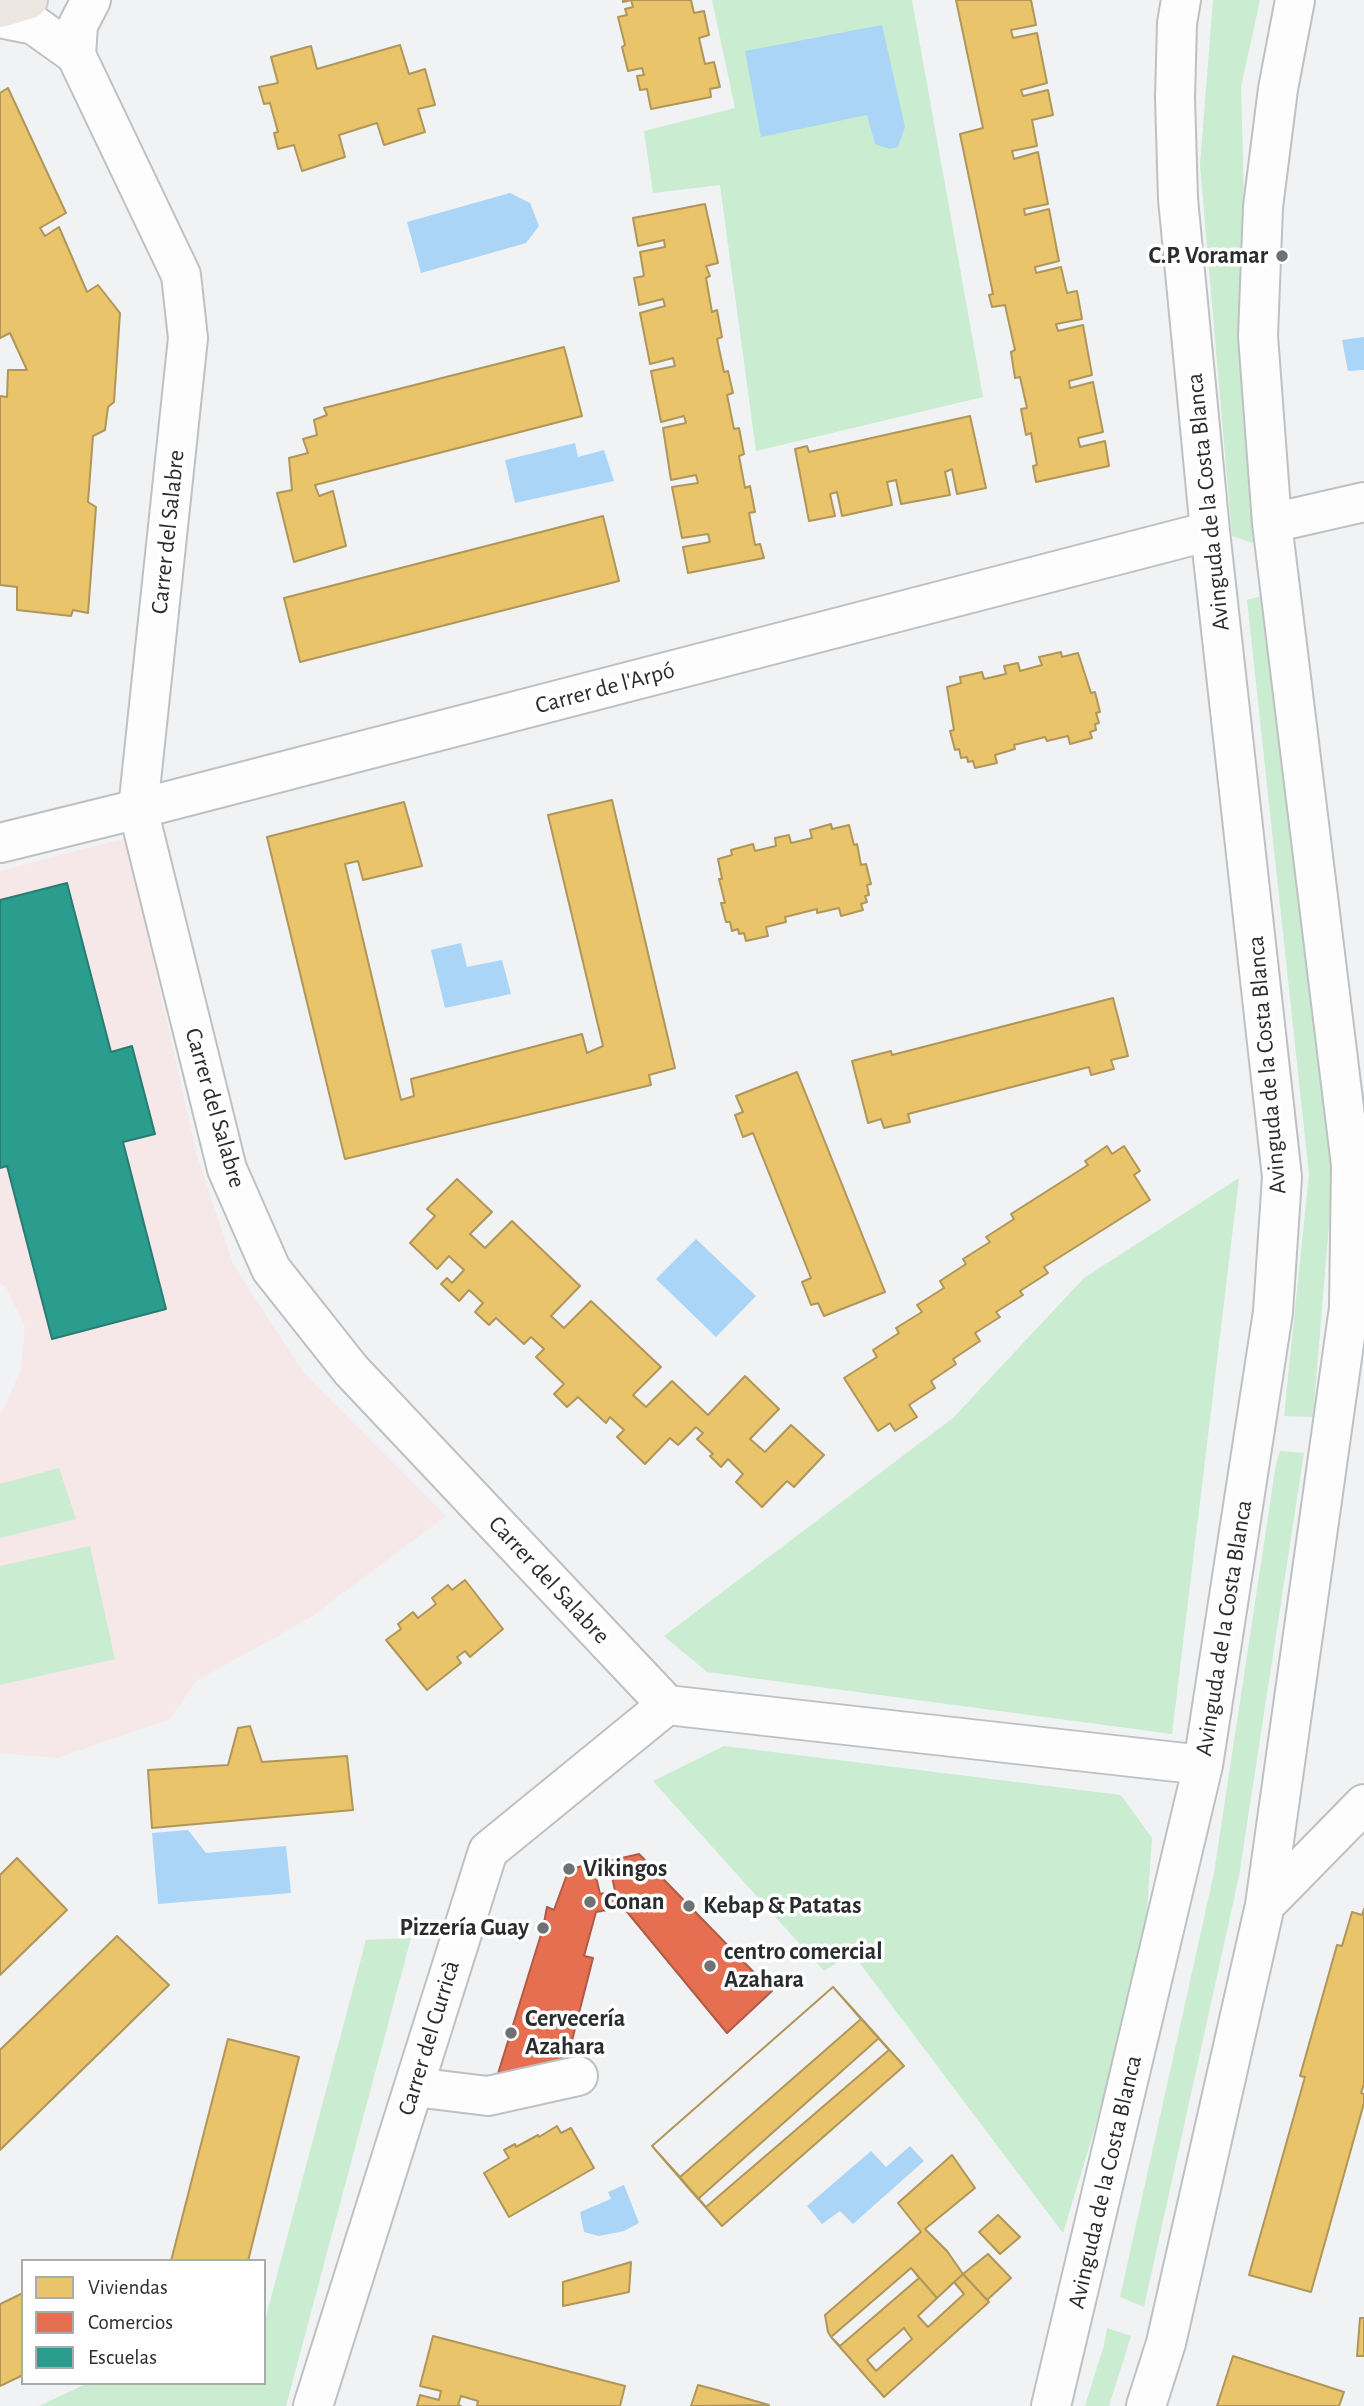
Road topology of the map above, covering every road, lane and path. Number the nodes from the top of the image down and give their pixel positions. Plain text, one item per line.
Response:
1 (28, 0) edge
2 (91, 0) edge
3 (1181, 0) edge
4 (1295, 0) edge
5 (0, 8) edge
6 (0, 18) edge
7 (75, 55) junction
8 (1364, 502) edge
9 (1272, 523) junction
10 (1210, 531) junction
11 (138, 809) junction
12 (0, 843) edge
13 (667, 1705) junction
14 (1203, 1765) junction
15 (1364, 1804) edge
16 (1265, 1905) junction
17 (578, 2076) dead end
18 (414, 2088) junction
19 (313, 2406) edge
20 (1052, 2406) edge
21 (1146, 2406) edge

1 - 5 main road
2 - 7 street
3 - 10 street, Avinguda de la Costa Blanca
4 - 9 street
6 - 7 street, Carrer del Salabre
7 - 11 street, Carrer del Salabre
8 - 9 street
9 - 16 street
10 - 11 street, Carrer de l'Arpó
10 - 14 street, Avinguda de la Costa Blanca
11 - 12 street, Carrer de l'Arpó
11 - 13 street, Carrer del Salabre
13 - 14 street
13 - 18 street, Carrer del Curricà
14 - 20 street, Avinguda de la Costa Blanca
15 - 16 street
16 - 21 street
17 - 18 street
18 - 19 street, Carrer del Curricà

